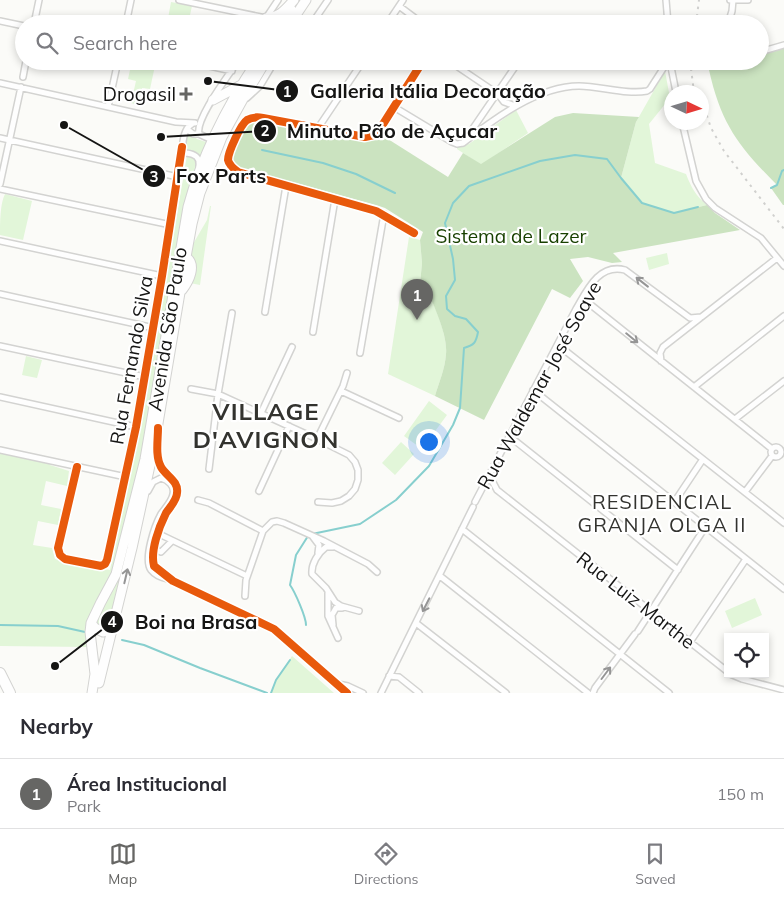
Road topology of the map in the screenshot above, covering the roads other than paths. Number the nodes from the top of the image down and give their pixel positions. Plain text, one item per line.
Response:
1 (39, 0) edge
2 (130, 0) edge
3 (179, 0) edge
4 (278, 0) edge
5 (295, 0) edge
6 (306, 0) edge
7 (326, 0) edge
8 (403, 0) edge
9 (666, 0) edge
10 (732, 0) edge
11 (748, 0) edge
12 (399, 6) junction
13 (36, 15) edge
14 (128, 15) edge
15 (240, 15) edge
16 (268, 15) edge
17 (279, 15) edge
18 (287, 15) edge
19 (296, 15) edge
20 (318, 15) edge
21 (394, 15) edge
22 (411, 15) edge
23 (667, 15) edge
24 (731, 15) edge
25 (0, 21) edge
26 (15, 24) edge
27 (784, 45) edge
28 (769, 49) edge
29 (24, 70) edge
30 (116, 70) edge
31 (228, 70) edge
32 (251, 70) edge
33 (261, 70) edge
34 (270, 70) edge
35 (357, 70) edge
36 (417, 70) edge
37 (462, 70) edge
38 (513, 70) edge
39 (662, 70) edge
40 (672, 70) edge
41 (232, 71) joint
42 (23, 77) dead end
43 (0, 83) edge
44 (241, 85) junction
45 (675, 85) edge
46 (21, 87) junction
47 (498, 94) junction
48 (213, 100) junction
49 (516, 106) junction
50 (108, 107) junction
51 (394, 107) junction
52 (233, 116) junction
53 (201, 120) junction
54 (176, 122) junction
55 (189, 127) junction
56 (318, 128) junction
57 (684, 130) edge
58 (199, 134) junction
59 (222, 137) junction
60 (0, 138) edge
61 (9, 140) junction
62 (212, 140) junction
63 (463, 143) junction
64 (184, 155) junction
65 (178, 177) junction
66 (196, 179) junction
67 (0, 184) edge
68 (286, 186) junction
69 (0, 189) edge
70 (335, 199) junction
71 (384, 214) junction
72 (171, 225) junction
73 (414, 233) dead end
74 (0, 241) edge
75 (777, 258) junction
76 (784, 266) edge
77 (162, 276) junction
78 (588, 288) junction
79 (0, 294) edge
80 (591, 306) junction
81 (576, 309) junction
82 (264, 312) dead end
83 (681, 312) junction
84 (232, 313) dead end
85 (784, 316) edge
86 (701, 317) junction
87 (154, 328) junction
88 (683, 331) junction
89 (312, 332) dead end
90 (558, 345) junction
91 (0, 346) edge
92 (292, 347) dead end
93 (662, 347) junction
94 (646, 349) junction
95 (360, 353) dead end
96 (661, 361) junction
97 (347, 373) dead end
98 (145, 377) junction
99 (784, 380) edge
100 (694, 387) junction
101 (191, 389) dead end
102 (533, 390) junction
103 (341, 391) junction
104 (218, 394) junction
105 (0, 397) edge
106 (261, 413) junction
107 (399, 418) dead end
108 (735, 419) junction
109 (289, 426) junction
110 (136, 427) junction
111 (158, 428) junction
112 (509, 436) junction
113 (317, 439) junction
114 (784, 445) edge
115 (772, 449) junction
116 (0, 450) edge
117 (781, 454) edge
118 (772, 456) junction
119 (703, 459) junction
120 (77, 467) junction
121 (209, 468) dead end
122 (489, 475) junction
123 (126, 477) junction
124 (483, 486) junction
125 (497, 490) junction
126 (259, 491) dead end
127 (745, 492) junction
128 (198, 500) dead end
129 (674, 501) junction
130 (318, 502) dead end
131 (163, 512) junction
132 (140, 514) junction
133 (784, 523) edge
134 (706, 526) junction
135 (462, 529) junction
136 (263, 530) junction
137 (159, 534) junction
138 (172, 541) junction
139 (323, 545) junction
140 (152, 548) junction
141 (746, 559) junction
142 (678, 570) junction
143 (376, 572) dead end
144 (247, 576) junction
145 (440, 576) junction
146 (784, 589) edge
147 (328, 590) junction
148 (245, 596) dead end
149 (335, 602) junction
150 (327, 605) junction
151 (348, 608) junction
152 (335, 609) junction
153 (359, 611) dead end
154 (650, 612) junction
155 (91, 623) junction
156 (115, 623) junction
157 (416, 623) junction
158 (334, 630) junction
159 (338, 638) dead end
160 (690, 642) junction
161 (620, 654) junction
162 (724, 669) edge
163 (0, 673) edge
164 (389, 676) junction
165 (740, 678) edge
166 (335, 683) junction
167 (784, 690) edge
168 (10, 693) edge
169 (92, 693) edge
170 (97, 693) edge
171 (347, 693) edge
172 (363, 693) edge
173 (381, 693) edge
174 (419, 693) edge
175 (506, 693) edge
176 (588, 693) edge
177 (593, 693) edge
178 (669, 693) edge

1 - 13 street
2 - 14 street
3 - 15 street
4 - 16 street
5 - 17 main road
5 - 18 main road
6 - 19 main road
7 - 20 street
8 - 12 street
9 - 23 street
10 - 11 street
10 - 24 street
12 - 21 street
12 - 22 street
25 - 26 street
27 - 28 street
29 - 42 street
30 - 50 street
31 - 41 street
32 - 44 main road, Avenida São Paulo
33 - 52 main road, Avenida São Paulo
34 - 52 street
35 - 56 street
36 - 51 street
37 - 47 street
38 - 47 street
39 - 49 street
40 - 45 street
41 - 48 street
43 - 46 street
44 - 48 main road
44 - 62 main road, Avenida São Paulo
46 - 50 street
46 - 61 street
47 - 49 street
47 - 63 street
48 - 53 street
49 - 63 street
50 - 54 street
51 - 56 street
51 - 63 street
52 - 59 main road, Avenida São Paulo
53 - 55 street
53 - 58 street
54 - 55 street
54 - 55 street
55 - 58 street
55 - 64 street, Rua Fernando Silva
56 - 68 street
57 - 75 street
58 - 62 street
59 - 62 main road
59 - 111 main road, Avenida São Paulo
60 - 61 street
61 - 65 street
61 - 67 street
62 - 66 main road, Avenida São Paulo
64 - 65 street, Rua Fernando Silva
64 - 66 street
65 - 72 street, Rua Fernando Silva
66 - 155 main road, Avenida São Paulo
68 - 70 street
68 - 82 street
69 - 72 street
70 - 71 street
70 - 89 street
71 - 73 street
71 - 95 street
72 - 77 street, Rua Fernando Silva
74 - 77 street
75 - 76 street
75 - 86 street
77 - 87 street, Rua Fernando Silva
78 - 80 street
78 - 81 street, Rua Waldemar José Soave
83 -> 78 street, Rua Waldemar José Soave
79 - 87 street
80 - 81 street
80 -> 94 street
81 - 90 street, Rua Waldemar José Soave
83 - 86 street, Rua Waldemar José Soave
83 - 88 street
84 - 104 street
85 - 100 street
86 - 88 street
87 - 98 street, Rua Fernando Silva
88 - 93 street
90 - 102 street, Rua Waldemar José Soave
90 - 119 street
91 - 98 street
92 - 106 street
93 - 94 street
93 - 96 street
94 - 96 street
96 - 100 street
97 - 103 street
98 - 110 street, Rua Fernando Silva
99 - 108 street
100 - 108 street
101 - 104 street
102 - 112 street, Rua Waldemar José Soave
102 - 129 street
103 - 107 street
103 - 113 street
104 - 106 street
104 - 121 street
105 - 110 street
106 - 109 street
108 - 115 street
109 - 113 street
109 - 126 street
110 - 123 street, Rua Fernando Silva
111 - 132 main road, Avenida São Paulo
111 - 137 street
112 - 122 street, Rua Waldemar José Soave
112 - 142 street
113 - 130 street
114 - 117 street
115 - 117 street
115 - 118 street
116 - 120 street
117 - 118 street
118 - 127 street
119 - 127 street
119 - 129 street
120 - 123 street
120 - 123 street, Rua Fernando Silva
122 - 124 street, Rua Waldemar José Soave
122 - 125 street
124 - 125 street
124 - 135 street, Rua Waldemar José Soave
125 - 154 street, Rua Luiz Marthe
127 - 133 street
128 - 136 street
129 - 134 street
131 - 132 street
131 - 137 street
131 - 140 street
156 -> 132 main road, Avenida São Paulo
134 - 141 street
134 - 142 street
135 - 145 street, Rua Waldemar José Soave
135 - 161 street
136 - 139 street
136 - 144 street
137 - 138 street
137 - 140 street
138 - 140 street
138 - 144 street
139 - 143 street
139 - 147 street
140 - 166 street
141 - 146 street
141 - 160 street
142 - 154 street
144 - 148 street
145 -> 157 street, Rua Waldemar José Soave
145 - 176 street
147 - 149 street
147 - 150 street
149 - 150 street
149 - 151 street
149 - 152 street
150 - 152 street
150 - 158 street
151 - 152 street
151 - 153 street
152 - 158 street
154 - 160 street, Rua Luiz Marthe
154 - 161 street
155 - 156 main road
155 - 169 main road, Avenida São Paulo
156 - 170 main road, Avenida São Paulo
157 - 164 street, Rua Waldemar José Soave
157 - 175 street
158 - 159 street
160 - 162 street, Rua Luiz Marthe
177 -> 161 street
161 - 178 street
163 - 168 highway
164 - 173 street, Rua Waldemar José Soave
164 - 174 street
165 - 167 street, Rua Luiz Marthe
166 - 171 street
166 - 172 street

